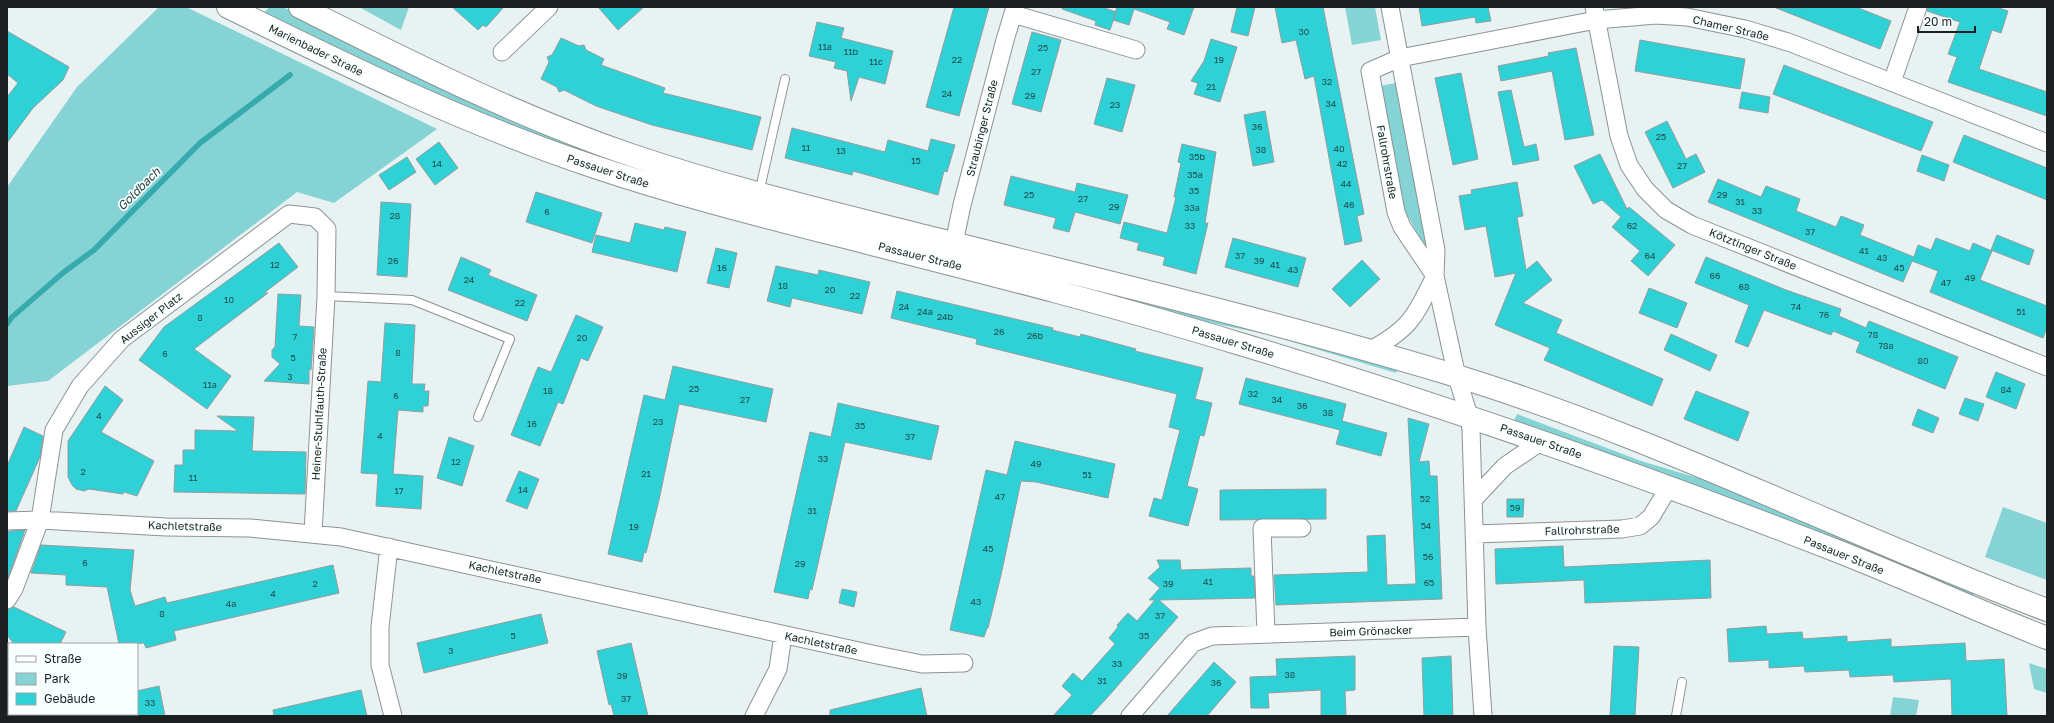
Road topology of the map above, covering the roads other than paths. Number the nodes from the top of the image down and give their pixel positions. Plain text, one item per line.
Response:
1 (228, 7) edge
2 (300, 7) edge
3 (549, 7) edge
4 (1390, 7) edge
5 (1918, 7) edge
6 (1014, 10) edge
7 (1595, 13) edge
8 (1136, 50) dead end
9 (502, 52) dead end
10 (1400, 58) junction
11 (785, 79) dead end
12 (1892, 82) junction
13 (404, 92) joint
14 (2047, 142) edge
15 (759, 194) junction
16 (327, 229) joint
17 (954, 243) junction
18 (1435, 276) junction
19 (326, 296) junction
20 (1369, 351) junction
21 (2047, 367) edge
22 (1457, 376) junction
23 (1469, 416) junction
24 (478, 417) dead end
25 (1542, 441) junction
26 (1669, 487) junction
27 (1474, 499) junction
28 (7, 520) edge
29 (40, 520) junction
30 (1302, 528) dead end
31 (313, 533) junction
32 (1475, 534) junction
33 (389, 547) junction
34 (7, 600) edge
35 (2047, 610) edge
36 (1477, 627) junction
37 (1266, 634) junction
38 (783, 635) junction
39 (2047, 638) edge
40 (964, 663) dead end
41 (1682, 682) dead end
42 (393, 716) edge
43 (754, 716) edge
44 (1130, 716) edge
45 (1483, 716) edge
46 (1676, 716) edge

1 - 13 main road, Marienbader Straße
2 - 15 main road, Passauer Straße
3 - 9 street
4 - 10 street, Fallrohrstraße
5 - 12 street
6 - 8 street, Straubinger Straße
6 - 17 street, Straubinger Straße
7 - 10 street, Chamer Straße
7 - 12 street, Chamer Straße
7 - 21 street, Kötztinger Straße
10 - 18 street, Fallrohrstraße
10 - 18 street, Fallrohrstraße
11 - 15 lane
12 - 14 street, Chamer Straße
13 - 23 main road, Passauer Straße
15 - 17 main road, Passauer Straße
16 - 19 street, Heiner-Stuhlfauth-Straße
16 - 29 street, Aussiger Platz
17 - 20 main road, Passauer Straße
18 - 20 street, Fallrohrstraße
18 - 22 street, Fallrohrstraße
19 - 24 lane
19 - 31 street, Heiner-Stuhlfauth-Straße
20 - 22 main road, Passauer Straße
22 - 23 street, Fallrohrstraße
22 - 35 main road, Passauer Straße
23 - 25 main road, Passauer Straße
23 - 27 street, Fallrohrstraße
25 - 26 main road, Passauer Straße
25 - 27 street
26 - 32 street, Fallrohrstraße
26 - 39 main road, Passauer Straße
27 - 32 street, Fallrohrstraße
28 - 29 street, Kachletstraße
29 - 31 street, Kachletstraße
29 - 34 street
30 - 37 street
31 - 33 street, Kachletstraße
32 - 36 street, Fallrohrstraße
33 - 38 street, Kachletstraße
33 - 42 street
36 - 37 street, Beim Grönacker
36 - 45 street, Fallrohrstraße
37 - 44 street, Beim Grönacker
38 - 40 street, Kachletstraße
38 - 43 street
41 - 46 lane

